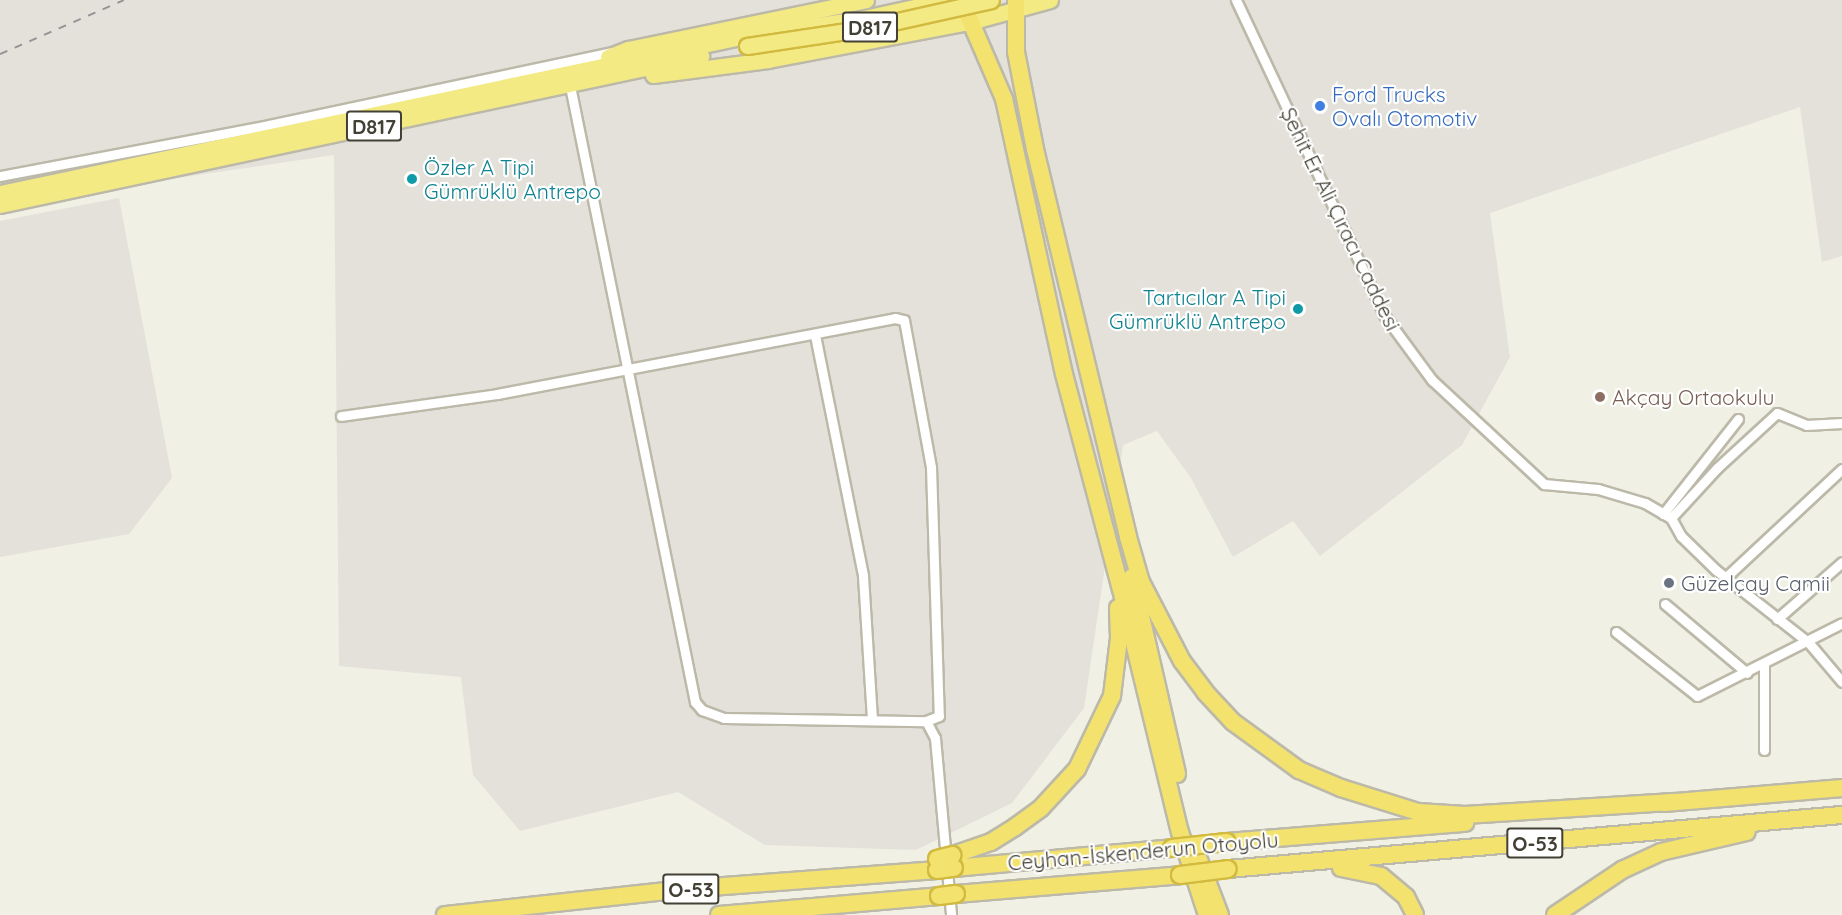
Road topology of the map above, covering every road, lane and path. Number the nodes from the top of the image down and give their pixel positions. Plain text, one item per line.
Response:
1 (866, 0) edge
2 (945, 0) edge
3 (965, 0) edge
4 (991, 0) edge
5 (1050, 0) edge
6 (1236, 0) edge
7 (1016, 5) edge
8 (970, 22) junction
9 (746, 41) junction
10 (628, 50) junction
11 (569, 78) junction
12 (587, 82) junction
13 (0, 176) edge
14 (0, 193) edge
15 (0, 205) edge
16 (815, 335) junction
17 (628, 368) junction
18 (1092, 377) junction
19 (341, 416) dead end
20 (1738, 419) dead end
21 (1842, 423) edge
22 (1842, 469) edge
23 (1100, 507) junction
24 (1667, 516) junction
25 (1842, 562) edge
26 (1725, 578) junction
27 (1665, 604) dead end
28 (1778, 619) junction
29 (1842, 623) edge
30 (1616, 632) dead end
31 (1809, 643) junction
32 (1764, 665) junction
33 (1747, 672) junction
34 (1842, 682) edge
35 (872, 720) junction
36 (926, 721) junction
37 (1764, 750) dead end
38 (1842, 788) edge
39 (1674, 802) junction
40 (1842, 816) edge
41 (945, 863) junction
42 (1250, 868) junction
43 (445, 915) edge
44 (719, 915) edge
45 (951, 915) edge
46 (1207, 915) edge
47 (1220, 915) edge
48 (1415, 915) edge
49 (1555, 915) edge

1 - 10 highway
2 - 9 highway, D817
3 - 8 highway
4 - 9 highway, D817, bridge
5 - 7 highway
6 - 24 street, Şehit Er Ali Çıracı Caddesi
7 - 8 highway
7 - 18 highway
8 - 12 highway
8 - 23 highway
9 - 11 highway, D817
9 - 12 highway, D817
10 - 11 highway
10 - 13 street
11 - 12 highway, D817
11 - 14 highway, D817
11 - 15 highway, D817
11 - 17 street
16 - 17 street
16 - 35 street
16 - 36 street
17 - 19 street
17 - 35 street
18 - 39 highway
18 - 47 highway
20 - 24 street
21 - 24 street
22 - 26 street
23 - 41 highway
23 - 46 highway
24 - 26 street, Şehit Er Ali Çıracı Caddesi
25 - 28 street
26 - 28 street, Şehit Er Ali Çıracı Caddesi
27 - 33 street
28 - 31 street, Şehit Er Ali Çıracı Caddesi
29 - 31 street
30 - 33 street
31 - 32 street
31 - 34 street, Şehit Er Ali Çıracı Caddesi
32 - 33 street
32 - 37 street
35 - 36 street
36 - 45 street
38 - 39 highway, Ceyhan-İskenderun Otoyolu / O-53
39 - 41 highway, Ceyhan-İskenderun Otoyolu / O-53, bridge
40 - 42 highway, Ceyhan-İskenderun Otoyolu / O-53
40 - 49 highway
41 - 43 highway, Ceyhan-İskenderun Otoyolu / O-53
42 - 44 highway, Ceyhan-İskenderun Otoyolu / O-53, bridge
42 - 48 highway

